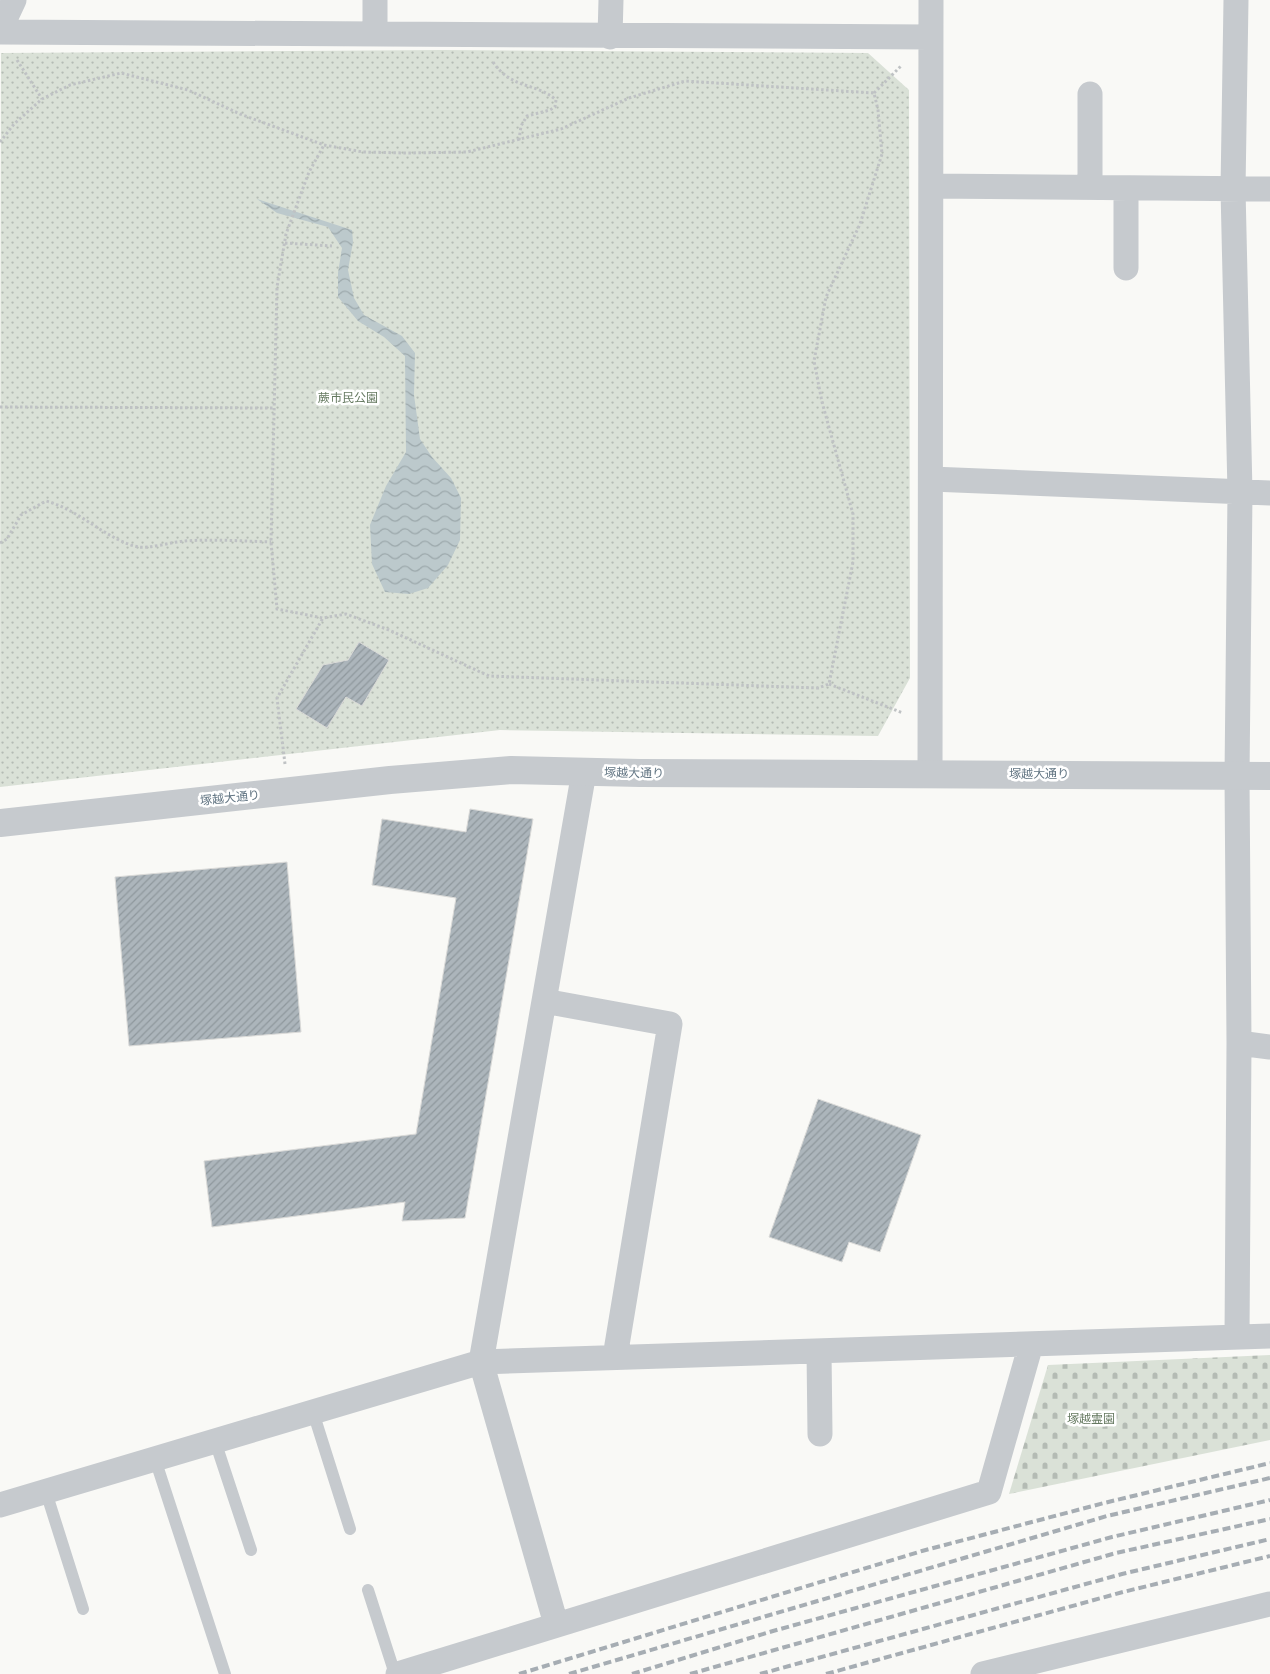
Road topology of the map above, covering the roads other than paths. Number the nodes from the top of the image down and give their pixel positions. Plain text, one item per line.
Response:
1 (14, 0) edge
2 (375, 0) edge
3 (611, 0) edge
4 (931, 0) edge
5 (1236, 0) edge
6 (0, 31) edge
7 (375, 34) junction
8 (610, 37) junction
9 (930, 38) junction
10 (1090, 94) dead end
11 (931, 186) junction
12 (1090, 187) junction
13 (1126, 188) junction
14 (1233, 188) junction
15 (1270, 189) edge
16 (1126, 268) dead end
17 (931, 479) junction
18 (1240, 492) junction
19 (1270, 493) edge
20 (584, 772) junction
21 (930, 774) junction
22 (1237, 776) junction
23 (1270, 776) edge
24 (0, 823) edge
25 (544, 1001) junction
26 (1239, 1043) junction
27 (1270, 1047) edge
28 (1270, 1336) edge
29 (1237, 1337) junction
30 (1031, 1344) junction
31 (819, 1351) junction
32 (615, 1357) junction
33 (481, 1362) junction
34 (313, 1412) junction
35 (820, 1434) dead end
36 (215, 1441) junction
37 (155, 1459) junction
38 (46, 1492) junction
39 (0, 1505) edge
40 (350, 1529) dead end
41 (251, 1550) dead end
42 (368, 1590) dead end
43 (1270, 1604) edge
44 (83, 1609) dead end
45 (556, 1624) junction
46 (225, 1674) edge
47 (397, 1674) edge
48 (983, 1674) edge

1 - 6 street
2 - 7 street
3 - 8 street
4 - 9 street
5 - 14 street
6 - 7 street
7 - 8 street
8 - 9 street
9 - 11 street
10 - 12 street
11 - 12 street
11 - 17 street
12 - 13 street
13 - 14 street
13 - 16 street
14 - 15 street
14 - 18 street
17 - 18 street
17 - 21 street
18 - 19 street
18 - 22 street
20 - 21 street, 塚越大通り
20 - 24 street, 塚越大通り
20 - 25 street
21 - 22 street, 塚越大通り
22 - 23 street, 塚越大通り
22 - 26 street
25 - 32 street
25 - 33 street
26 - 27 street
26 - 29 street
28 - 29 street
29 - 30 street
30 - 31 street
30 - 45 street
31 - 32 street
31 - 35 street
32 - 33 street
33 - 34 street
33 - 45 street
34 - 36 street
34 - 40 lane
36 - 37 street
36 - 41 lane
37 - 38 street
37 - 46 lane
38 - 39 street
38 - 44 lane
42 - 47 lane
43 - 48 street
45 - 47 street

